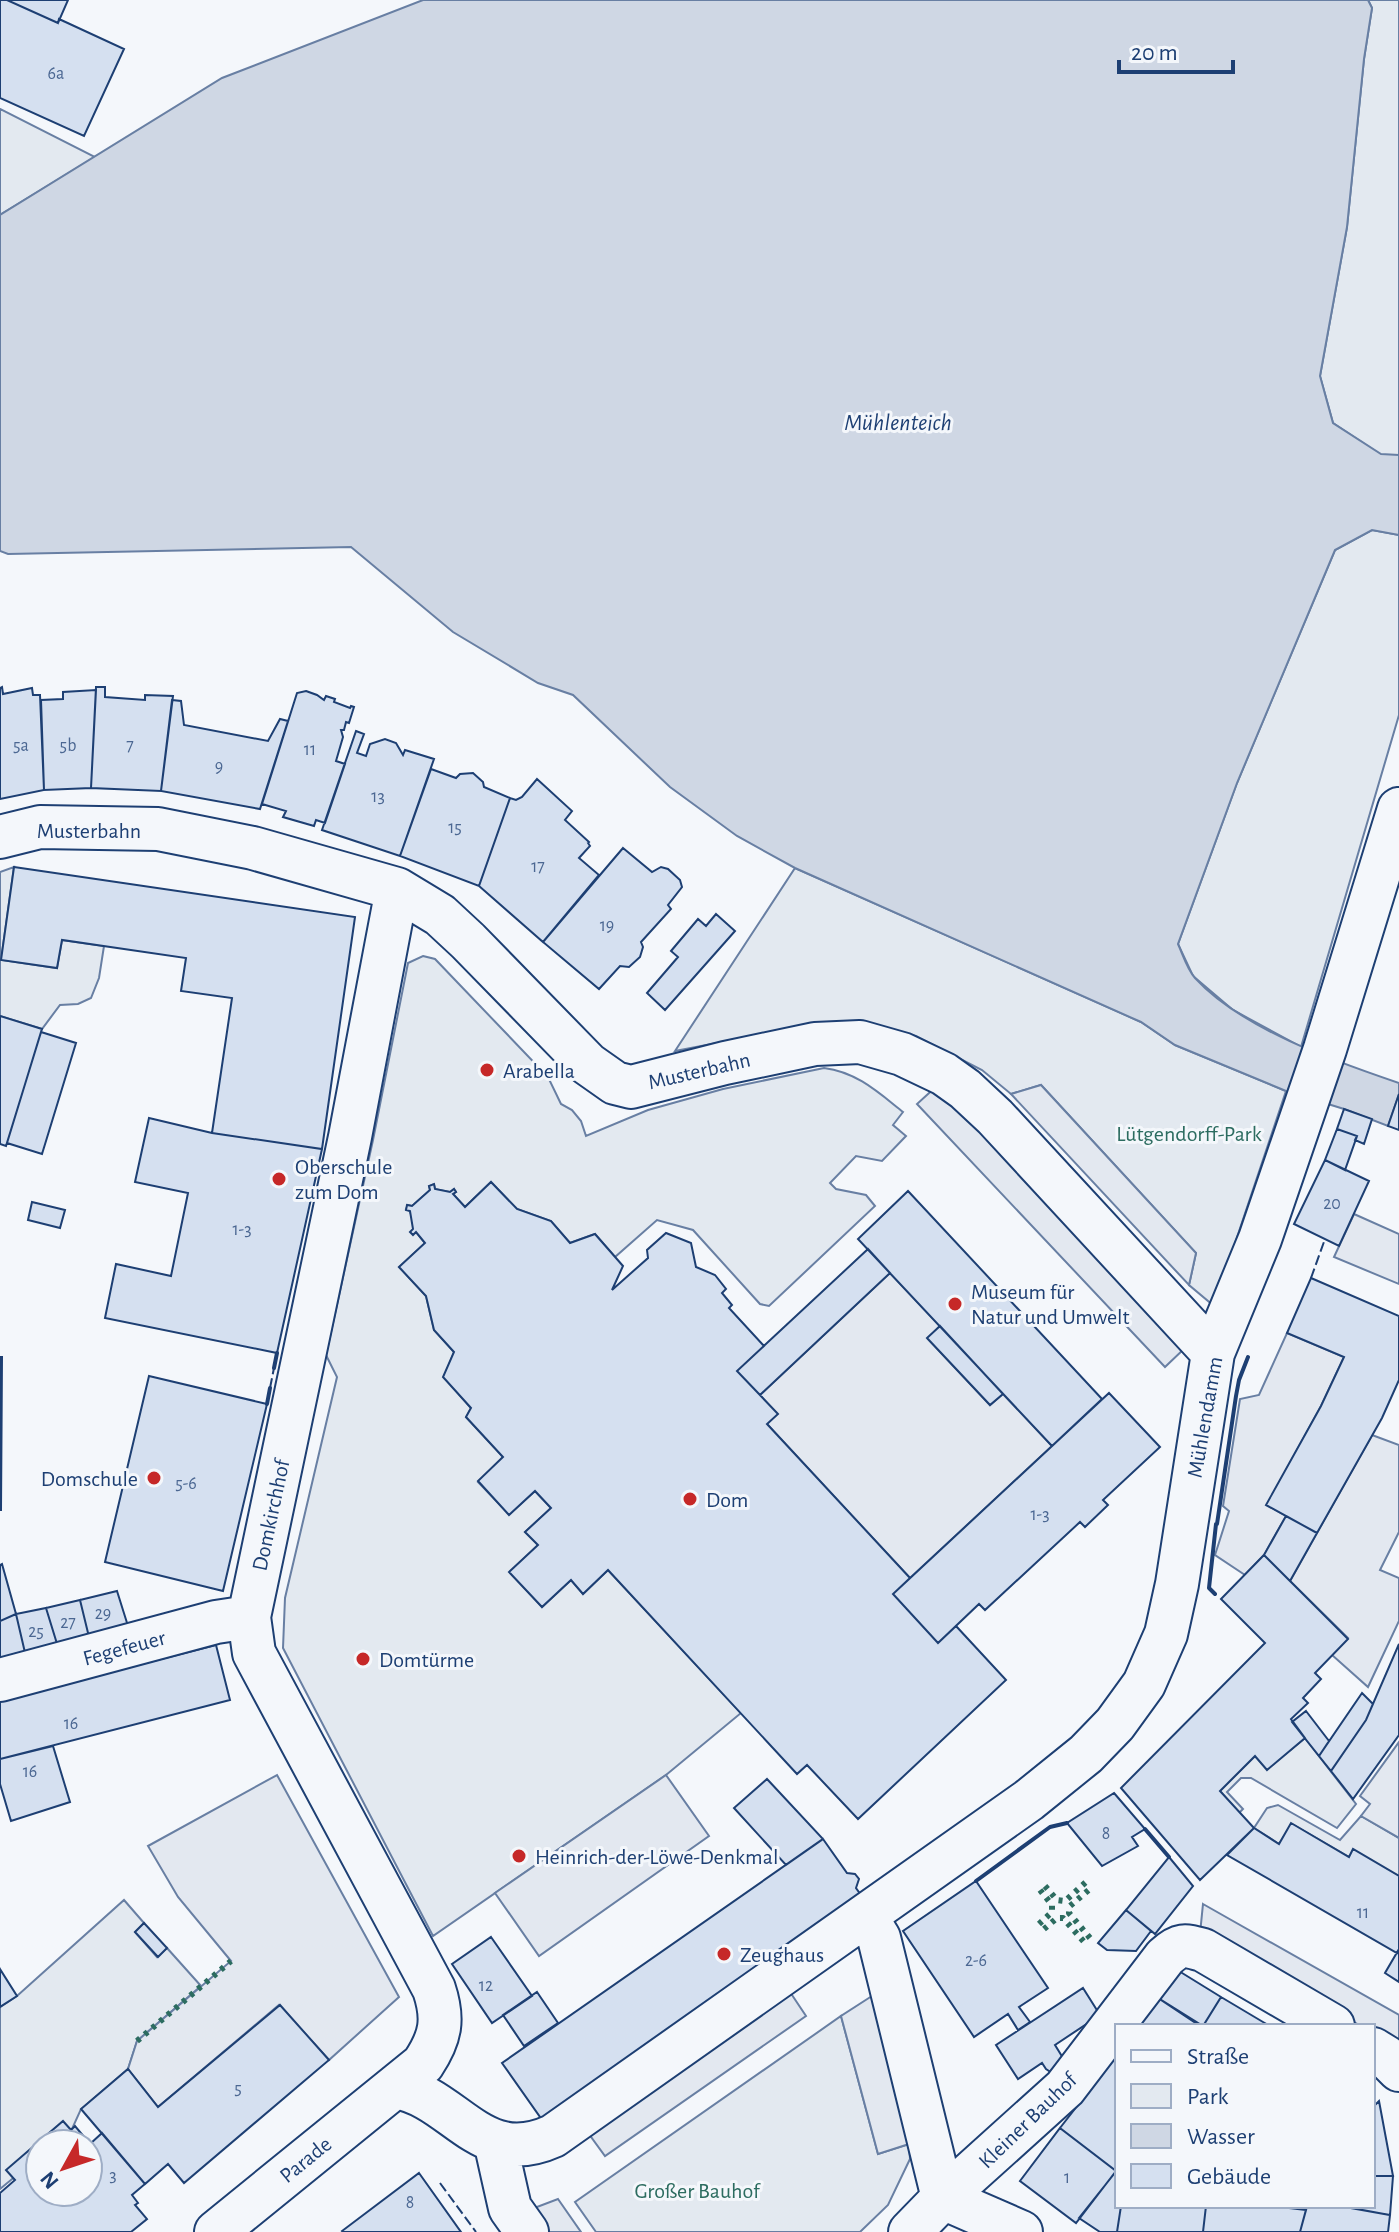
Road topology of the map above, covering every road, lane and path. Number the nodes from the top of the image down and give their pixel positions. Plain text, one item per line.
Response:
1 (1399, 809) edge
2 (0, 837) edge
3 (397, 889) junction
4 (1213, 1353) junction
5 (249, 1617) junction
6 (0, 1680) edge
7 (866, 1917) junction
8 (1330, 2024) edge
9 (1375, 2050) edge
10 (1399, 2070) edge
11 (395, 2087) junction
12 (495, 2141) junction
13 (943, 2198) junction
14 (216, 2232) edge
15 (527, 2232) edge
16 (910, 2232) edge
17 (1021, 2232) edge

1 - 4 street, Mühlendamm
2 - 3 street, Musterbahn
3 - 4 street, Musterbahn
3 - 5 street, Domkirchhof
4 - 7 street, Mühlendamm
5 - 6 street, Fegefeuer
5 - 11 street, Domkirchhof
7 - 12 street
7 - 13 street
8 - 13 street, Kleiner Bauhof
9 - 10 street
11 - 12 street
11 - 14 street, Parade
12 - 15 street
13 - 16 street
13 - 17 street

